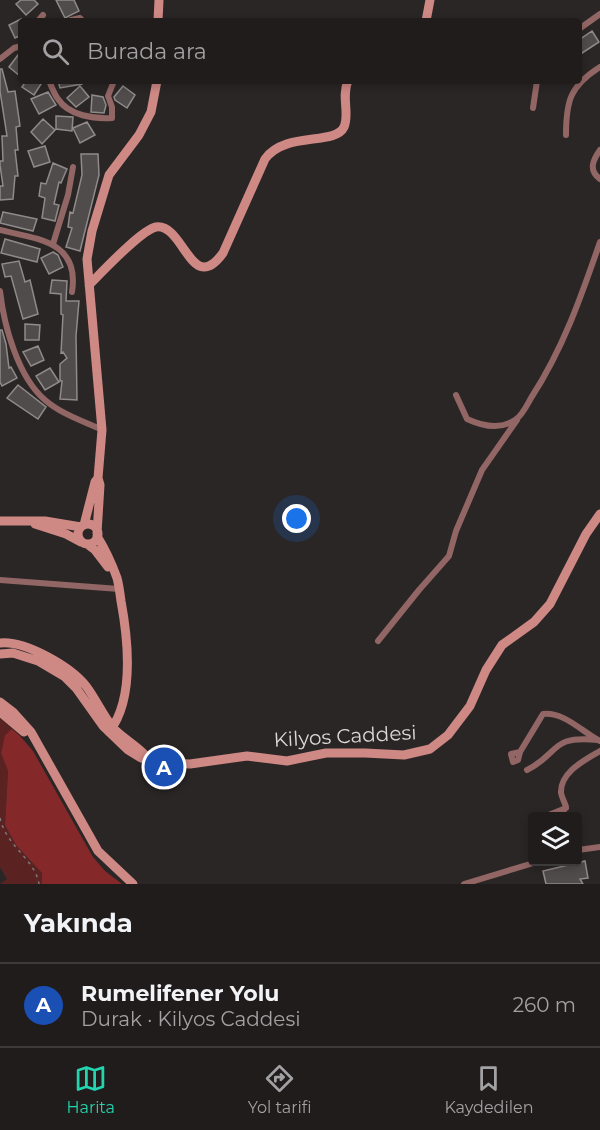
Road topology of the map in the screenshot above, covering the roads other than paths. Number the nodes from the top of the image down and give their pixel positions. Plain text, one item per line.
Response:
1 (159, 0) edge
2 (430, 0) edge
3 (600, 14) edge
4 (158, 18) edge
5 (427, 18) edge
6 (582, 27) edge
7 (18, 47) edge
8 (0, 59) edge
9 (600, 67) edge
10 (582, 81) edge
11 (50, 84) edge
12 (113, 84) edge
13 (157, 84) edge
14 (347, 84) edge
15 (537, 84) edge
16 (579, 84) edge
17 (533, 108) dead end
18 (566, 135) dead end
19 (600, 150) edge
20 (73, 167) dead end
21 (600, 179) edge
22 (0, 230) edge
23 (600, 242) edge
24 (53, 244) junction
25 (596, 263) edge
26 (89, 285) junction
27 (0, 291) edge
28 (72, 292) dead end
29 (456, 395) dead end
30 (517, 419) junction
31 (102, 430) junction
32 (98, 478) junction
33 (600, 514) edge
34 (0, 521) edge
35 (30, 523) junction
36 (83, 526) junction
37 (97, 535) junction
38 (84, 543) junction
39 (114, 573) junction
40 (0, 580) edge
41 (119, 589) junction
42 (378, 641) dead end
43 (0, 643) edge
44 (0, 654) edge
45 (0, 702) edge
46 (0, 712) edge
47 (111, 729) junction
48 (599, 740) edge
49 (39, 746) junction
50 (600, 751) edge
51 (520, 752) dead end
52 (527, 770) dead end
53 (566, 807) junction
54 (555, 812) edge
55 (563, 812) edge
56 (600, 846) edge
57 (582, 849) edge
58 (528, 864) edge
59 (133, 884) edge
60 (464, 884) edge

1 - 4 street
2 - 5 street
3 - 6 street
7 - 8 street
9 - 10 street
11 - 12 street
13 - 26 street
14 - 26 street
15 - 17 street
16 - 18 street
19 - 21 street
20 - 24 street
22 - 24 street
23 - 25 street
24 - 28 street
25 - 30 street
26 - 31 street
27 - 31 street
29 - 30 street
30 - 42 street
31 - 32 street
32 - 36 street
32 - 37 street
33 - 47 street, Kilyos Caddesi
34 - 35 street
35 - 36 street
35 - 38 street
36 - 37 street
36 - 38 street
37 - 38 street
37 - 39 street
38 - 39 street
39 - 41 street
40 - 41 street
41 - 47 street
43 - 47 street, Kilyos Caddesi
44 - 47 street, Kilyos Caddesi
45 - 49 street
46 - 49 street
48 - 51 street
48 - 52 street
49 - 59 street
50 - 53 street
53 - 54 street
53 - 55 street
56 - 57 street
58 - 60 street

